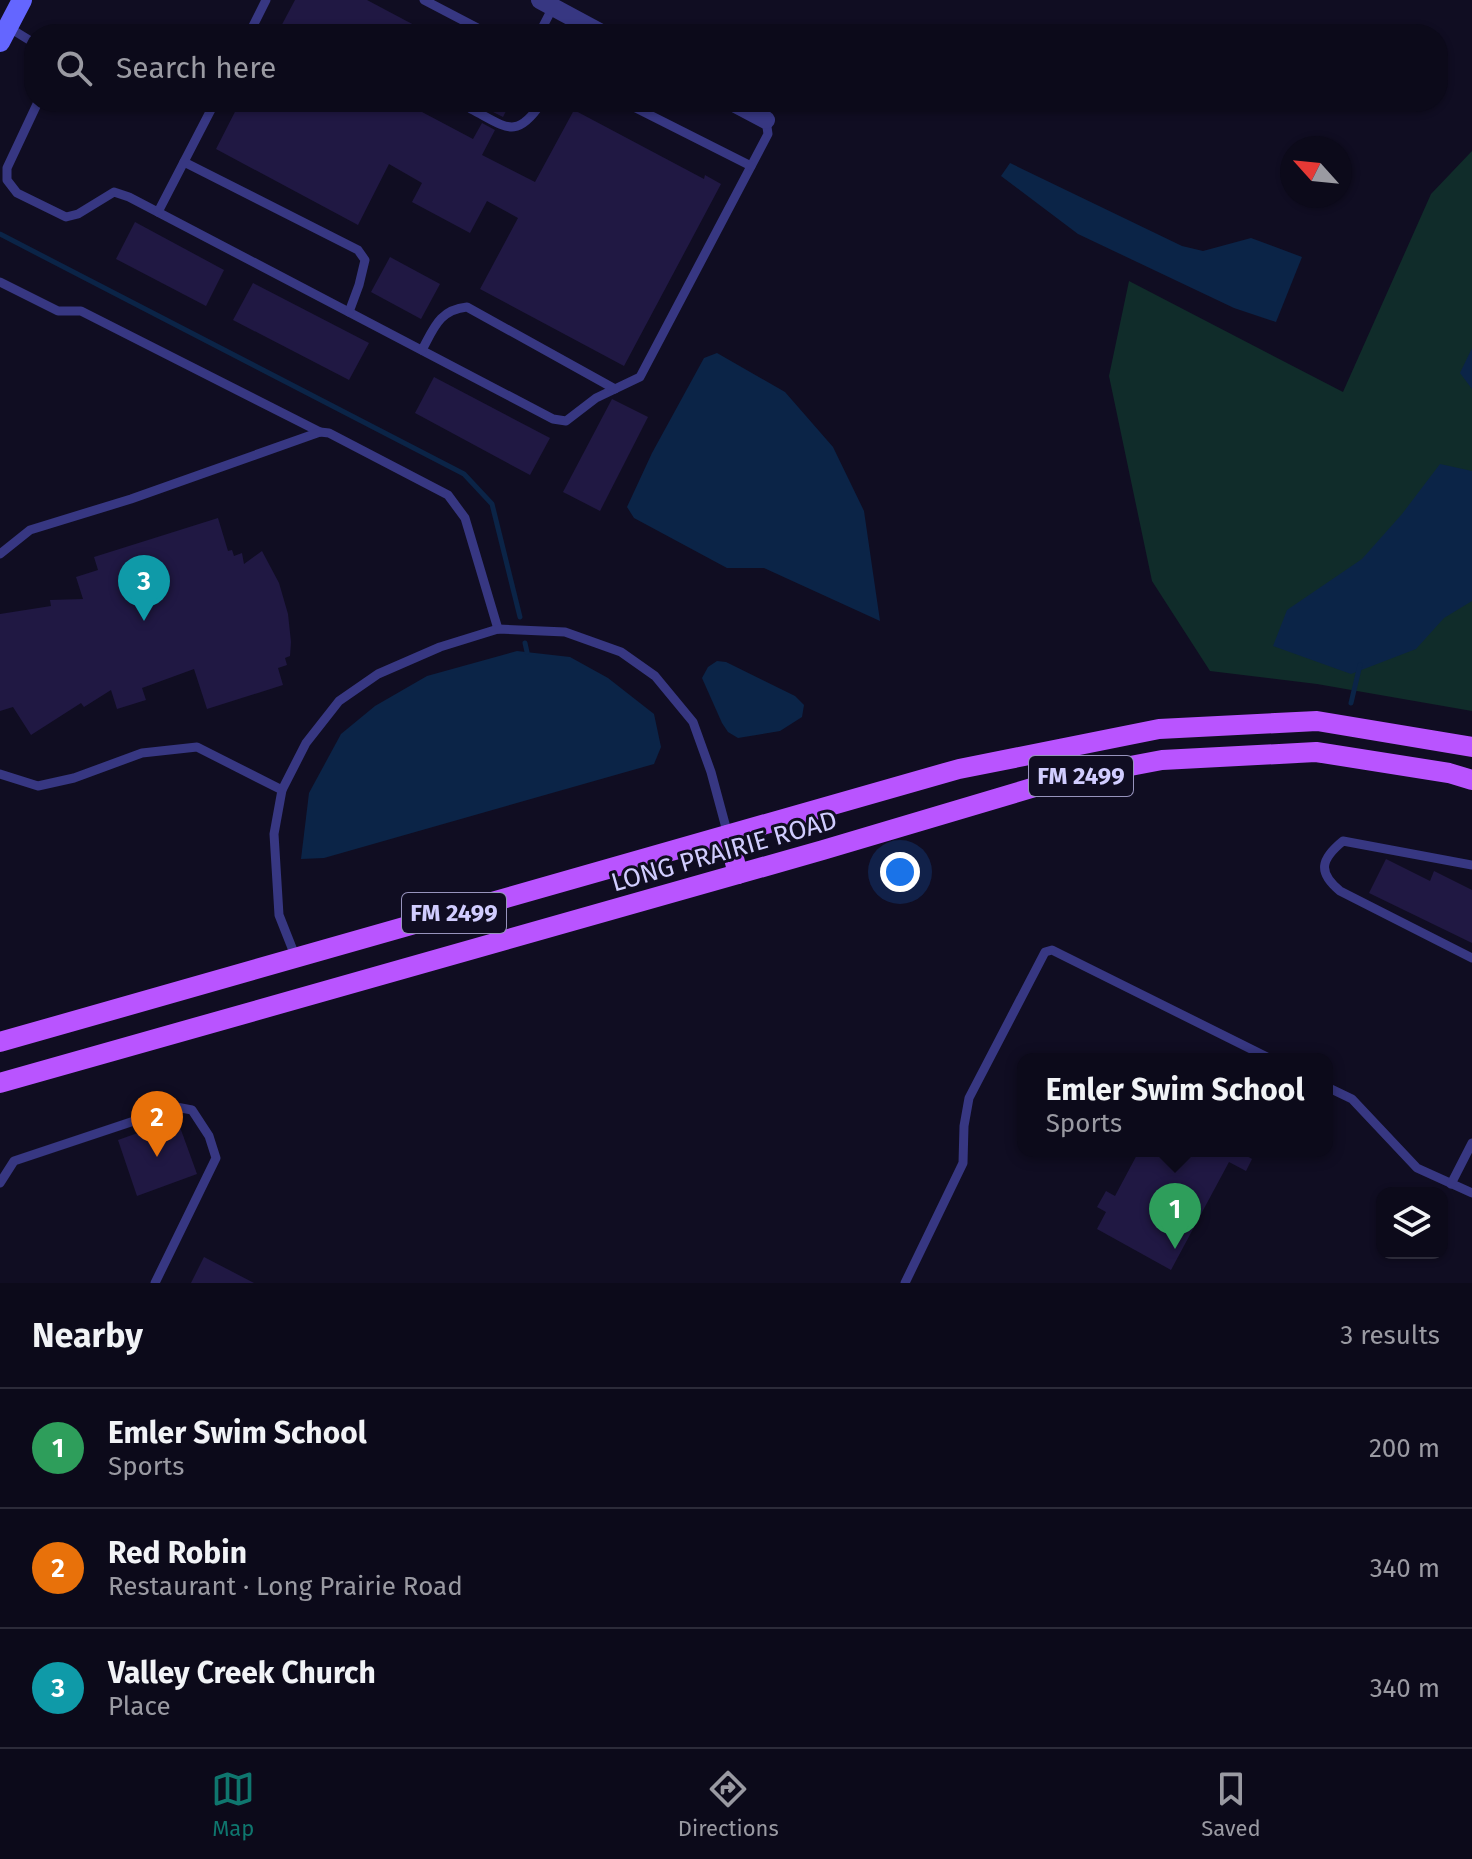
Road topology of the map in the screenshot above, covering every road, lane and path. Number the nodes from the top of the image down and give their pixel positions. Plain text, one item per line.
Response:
1 (22, 0) edge
2 (266, 0) edge
3 (424, 0) edge
4 (546, 4) edge
5 (254, 24) edge
6 (470, 24) edge
7 (541, 24) edge
8 (584, 24) edge
9 (3, 30) edge
10 (24, 39) edge
11 (33, 112) edge
12 (210, 112) edge
13 (477, 112) edge
14 (535, 112) edge
15 (644, 112) edge
16 (751, 112) edge
17 (766, 120) joint
18 (184, 162) junction
19 (751, 166) junction
20 (158, 212) junction
21 (0, 282) edge
22 (349, 312) junction
23 (422, 350) junction
24 (615, 389) junction
25 (320, 432) junction
26 (0, 554) edge
27 (498, 629) junction
28 (1472, 747) edge
29 (0, 774) edge
30 (1472, 780) edge
31 (282, 790) junction
32 (728, 835) junction
33 (1472, 865) edge
34 (738, 874) junction
35 (296, 958) junction
36 (1472, 958) edge
37 (0, 1042) edge
38 (1259, 1053) edge
39 (0, 1083) edge
40 (1333, 1090) edge
41 (1472, 1143) edge
42 (0, 1183) edge
43 (1451, 1184) junction
44 (1472, 1193) edge
45 (155, 1283) edge
46 (905, 1283) edge

1 - 9 main road
2 - 5 lane
3 - 6 lane
4 - 7 lane
4 - 8 street
9 - 10 lane
11 - 20 lane
12 - 18 lane
13 - 14 lane
15 - 19 lane
16 - 17 street
17 - 19 lane
18 - 20 lane
18 - 22 lane
19 - 24 lane
20 - 22 lane
21 - 25 lane
22 - 23 lane
23 - 24 lane
23 - 24 lane
25 - 26 lane
25 - 27 lane
27 - 31 lane
27 - 32 lane
28 - 32 main road, LONG PRAIRIE ROAD / FM 2499
29 - 31 lane
30 - 34 main road, LONG PRAIRIE ROAD / FM 2499
31 - 35 lane
32 - 34 main road
32 - 35 main road, LONG PRAIRIE ROAD / FM 2499
33 - 36 lane
34 - 39 main road, LONG PRAIRIE ROAD / FM 2499
35 - 37 main road, LONG PRAIRIE ROAD / FM 2499
38 - 46 lane
40 - 43 lane
41 - 43 lane
42 - 45 lane
43 - 44 lane

